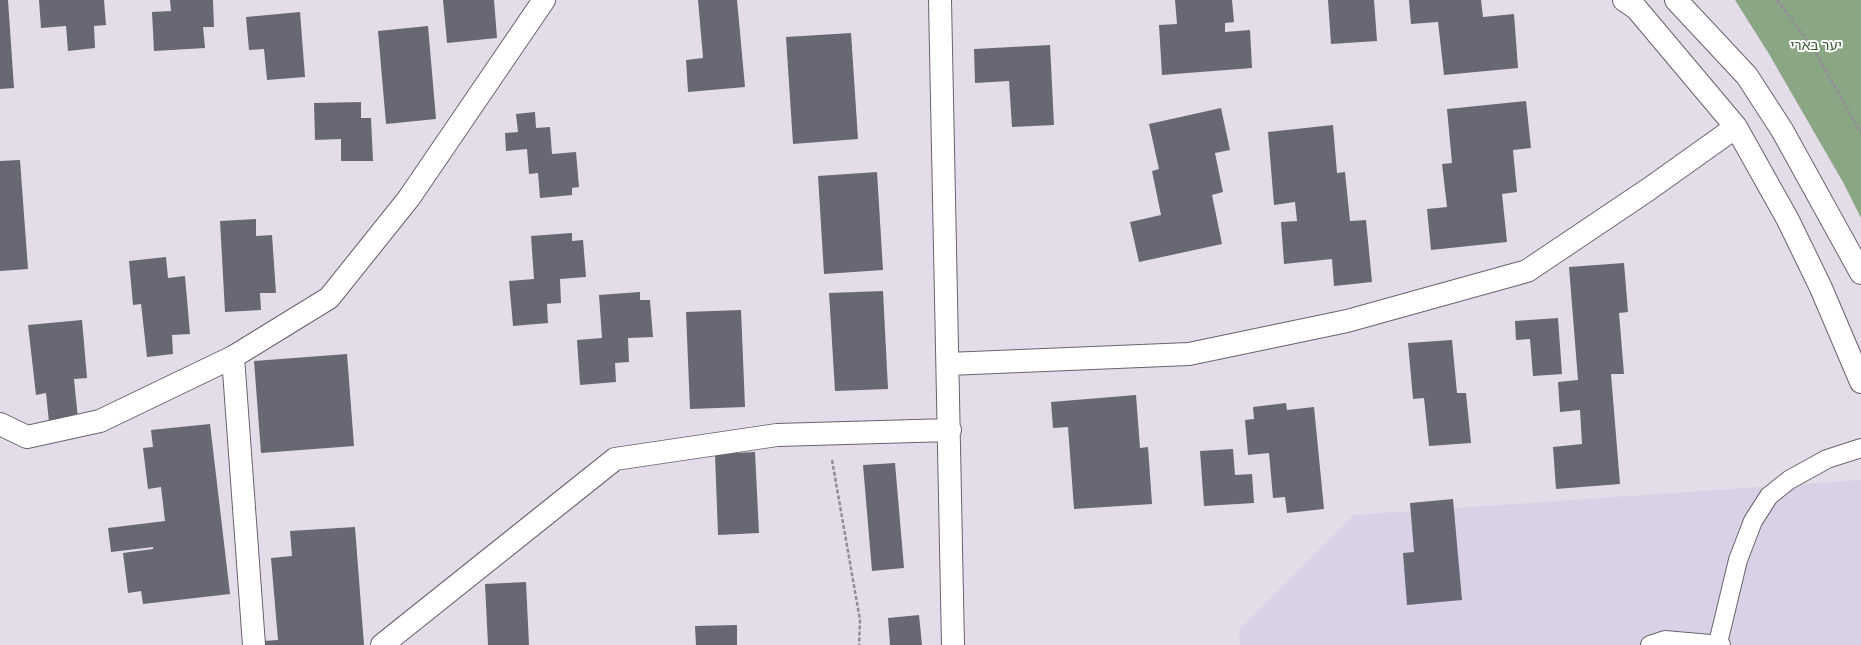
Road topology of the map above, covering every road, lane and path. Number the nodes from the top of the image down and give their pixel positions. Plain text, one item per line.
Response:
1 (544, 0) edge
2 (940, 0) edge
3 (1624, 0) edge
4 (1676, 0) edge
5 (1777, 0) edge
6 (1736, 127) junction
7 (1861, 133) edge
8 (1861, 273) edge
9 (232, 356) junction
10 (948, 364) junction
11 (1861, 382) edge
12 (0, 424) edge
13 (950, 430) junction
14 (827, 434) junction
15 (1861, 448) edge
16 (1720, 644) edge
17 (254, 645) edge
18 (382, 645) edge
19 (859, 645) edge
20 (953, 645) edge
21 (1650, 645) edge

1 - 9 street
2 - 10 street
3 - 6 street
4 - 8 street
5 - 7 path
6 - 10 street
6 - 11 street
9 - 12 street
9 - 17 street
10 - 13 street
13 - 14 street
13 - 20 street
14 - 18 street
14 - 19 path
15 - 16 lane
16 - 21 lane

